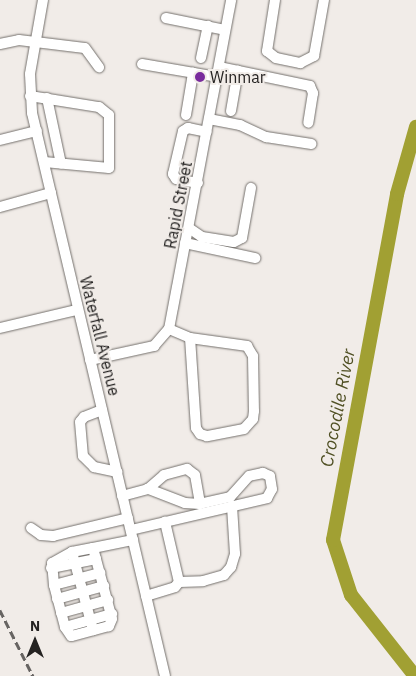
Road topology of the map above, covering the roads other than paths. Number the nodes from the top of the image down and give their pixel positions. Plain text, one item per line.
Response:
1 (44, 0) edge
2 (231, 0) edge
3 (275, 0) edge
4 (324, 0) edge
5 (166, 18) dead end
6 (208, 26) junction
7 (226, 30) junction
8 (36, 41) junction
9 (0, 44) edge
10 (201, 58) dead end
11 (142, 64) dead end
12 (99, 67) dead end
13 (238, 71) junction
14 (218, 72) junction
15 (193, 73) junction
16 (30, 96) junction
17 (48, 98) junction
18 (230, 111) dead end
19 (186, 115) dead end
20 (209, 119) junction
21 (308, 124) dead end
22 (36, 130) junction
23 (207, 132) junction
24 (0, 140) edge
25 (311, 144) dead end
26 (44, 162) junction
27 (61, 164) junction
28 (198, 183) junction
29 (251, 188) dead end
30 (51, 193) junction
31 (0, 207) edge
32 (189, 228) junction
33 (185, 242) junction
34 (255, 258) dead end
35 (77, 310) junction
36 (0, 328) edge
37 (169, 329) junction
38 (190, 338) junction
39 (90, 360) junction
40 (102, 410) junction
41 (117, 472) junction
42 (148, 489) junction
43 (122, 496) junction
44 (200, 504) junction
45 (232, 506) junction
46 (128, 518) junction
47 (166, 522) junction
48 (31, 528) dead end
49 (130, 530) junction
50 (133, 540) junction
51 (93, 548) junction
52 (72, 552) junction
53 (96, 559) junction
54 (76, 565) junction
55 (51, 568) junction
56 (100, 573) junction
57 (79, 578) junction
58 (179, 582) junction
59 (54, 584) junction
60 (104, 586) junction
61 (83, 592) junction
62 (146, 596) junction
63 (57, 599) junction
64 (108, 600) junction
65 (86, 606) junction
66 (61, 613) junction
67 (112, 614) junction
68 (90, 620) junction
69 (65, 627) junction
70 (93, 630) junction
71 (165, 676) edge

1 - 8 street, Waterfall Avenue
2 - 7 street, Rapid Street
3 - 4 street
5 - 6 street
6 - 7 street
6 - 10 street
7 - 14 street, Rapid Street
8 - 9 street
8 - 12 street
8 - 16 street, Waterfall Avenue
11 - 15 street
13 - 14 street
13 - 18 street
13 - 21 street
14 - 15 street
14 - 20 street, Rapid Street
15 - 19 street
16 - 17 street
16 - 22 street, Waterfall Avenue
17 - 27 street
17 - 27 street
20 - 23 street, Rapid Street
20 - 25 street
22 - 24 street
22 - 26 street, Waterfall Avenue
23 - 28 street, Rapid Street
23 - 28 street
26 - 27 street
26 - 30 street, Waterfall Avenue
28 - 32 street, Rapid Street
29 - 32 street
30 - 31 street
30 - 35 street, Waterfall Avenue
32 - 33 street, Rapid Street
33 - 34 street
33 - 37 street, Rapid Street
35 - 36 street
35 - 39 street, Waterfall Avenue
37 - 38 street
37 - 39 street
38 - 38 street
39 - 40 street, Waterfall Avenue
40 - 41 street, Waterfall Avenue
40 - 41 street
41 - 43 street, Waterfall Avenue
42 - 43 street
42 - 44 street
42 - 44 street
43 - 46 street, Waterfall Avenue
44 - 45 street
45 - 47 street
45 - 58 street
46 - 48 street
46 - 49 street, Waterfall Avenue
47 - 49 street
47 - 58 street
49 - 50 street, Waterfall Avenue
50 - 51 street
50 - 62 street, Waterfall Avenue
51 - 52 street
51 - 53 street
52 - 54 street
52 - 55 street
53 - 54 street
53 - 56 street
54 - 55 street
54 - 57 street
55 - 59 street
56 - 57 street
56 - 60 street
57 - 59 street
57 - 61 street
58 - 62 street
59 - 63 street
60 - 61 street
60 - 64 street
61 - 63 street
61 - 65 street
62 - 71 street, Waterfall Avenue
63 - 66 street
64 - 65 street
64 - 67 street
65 - 66 street
65 - 68 street
66 - 69 street
67 - 68 street
67 - 70 street
68 - 69 street
68 - 70 street
69 - 70 street

